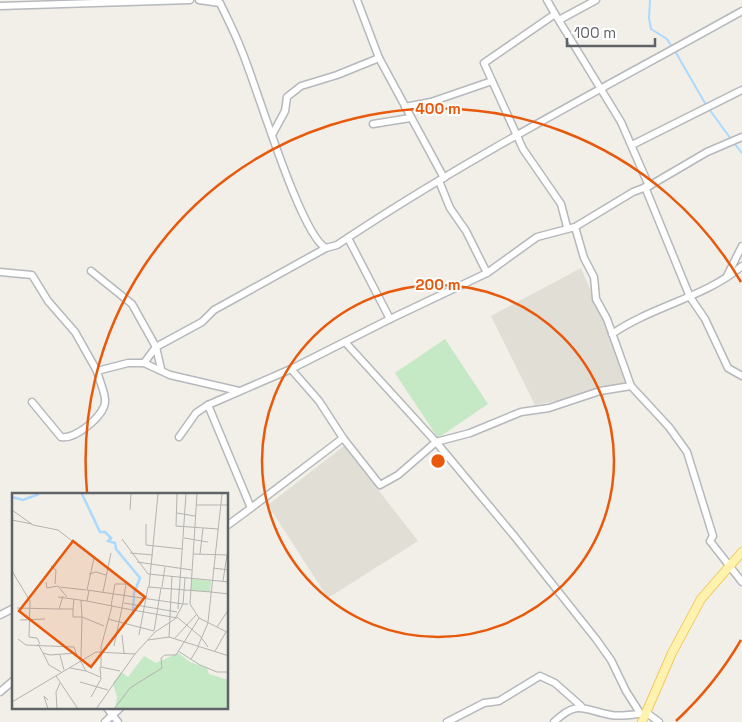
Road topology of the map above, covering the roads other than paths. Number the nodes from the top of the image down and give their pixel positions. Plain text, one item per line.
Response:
1 (190, 0) edge
2 (199, 0) edge
3 (357, 0) edge
4 (547, 0) edge
5 (596, 0) edge
6 (0, 6) edge
7 (742, 11) edge
8 (557, 17) junction
9 (379, 58) junction
10 (492, 81) junction
11 (602, 90) junction
12 (742, 90) edge
13 (405, 107) junction
14 (410, 118) junction
15 (373, 124) dead end
16 (272, 135) junction
17 (518, 135) junction
18 (742, 137) edge
19 (632, 145) junction
20 (441, 180) junction
21 (647, 186) junction
22 (575, 226) junction
23 (567, 227) junction
24 (348, 238) junction
25 (742, 246) edge
26 (326, 248) junction
27 (742, 266) edge
28 (91, 271) dead end
29 (0, 272) edge
30 (487, 273) junction
31 (726, 277) junction
32 (690, 297) junction
33 (390, 319) junction
34 (612, 334) junction
35 (345, 342) junction
36 (156, 347) junction
37 (144, 363) junction
38 (161, 369) junction
39 (291, 369) junction
40 (97, 371) junction
41 (742, 376) edge
42 (631, 386) junction
43 (239, 390) junction
44 (32, 402) dead end
45 (208, 405) junction
46 (179, 437) dead end
47 (343, 438) junction
48 (436, 442) junction
49 (251, 508) junction
50 (229, 524) edge
51 (742, 552) edge
52 (729, 566) junction
53 (742, 582) edge
54 (12, 609) edge
55 (0, 615) edge
56 (12, 682) edge
57 (0, 692) edge
58 (580, 706) junction
59 (110, 711) edge
60 (643, 713) junction
61 (105, 722) edge
62 (118, 722) edge
63 (447, 722) edge
64 (554, 722) edge
65 (642, 722) edge
66 (659, 722) edge

1 - 6 street
2 - 16 street
3 - 9 street
4 - 8 street
5 - 8 street
7 - 11 street
8 - 10 street
8 - 11 street
9 - 13 street
9 - 16 street
10 - 13 street
10 - 17 street
11 - 17 street
11 - 19 street
12 - 19 street
13 - 14 street
14 - 15 street
14 - 20 street
16 - 26 street
17 - 20 street
17 - 23 street
18 - 21 street
19 - 21 street
20 - 24 street
20 - 30 street
21 - 22 street
21 - 32 street
22 - 23 street
22 - 34 street
23 - 30 street
24 - 26 street
24 - 33 street
25 - 31 street
26 - 36 street
27 - 31 street
28 - 36 street
29 - 40 street
30 - 33 street
31 - 32 street
32 - 34 street
32 - 41 street
33 - 35 street
34 - 42 street
35 - 39 street
35 - 48 street
36 - 37 street
36 - 38 street
37 - 38 street
37 - 40 street
38 - 43 street
39 - 43 street
39 - 47 street
40 - 44 street
42 - 48 street
42 - 52 street
43 - 45 street
45 - 46 street
45 - 49 street
47 - 48 street
47 - 49 street
48 - 60 street
49 - 50 street
51 - 52 main road
52 - 53 street
52 - 60 main road
54 - 55 street
56 - 57 street
58 - 60 street
58 - 63 street
58 - 64 street
59 - 61 street
59 - 62 street
60 - 65 main road
60 - 66 street

